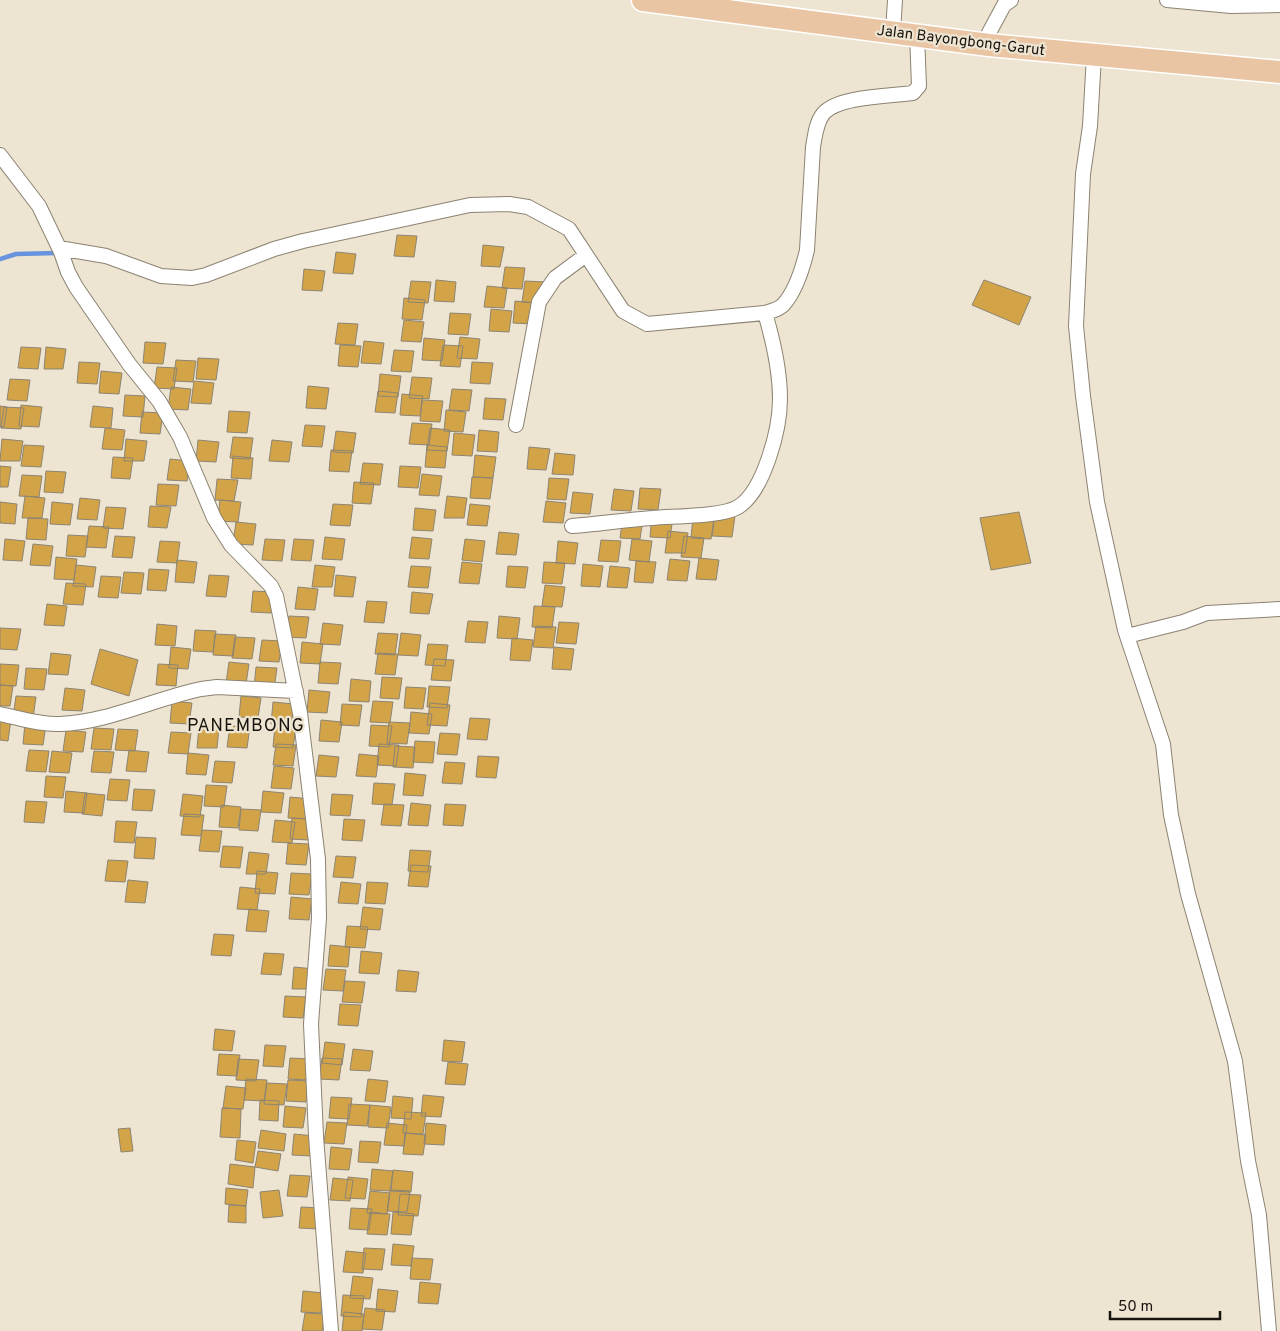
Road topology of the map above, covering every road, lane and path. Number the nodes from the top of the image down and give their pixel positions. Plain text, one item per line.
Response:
1 (643, 0) edge
2 (895, 0) edge
3 (1011, 0) edge
4 (1167, 0) edge
5 (1280, 5) edge
6 (893, 32) junction
7 (916, 34) junction
8 (986, 44) junction
9 (1094, 56) junction
10 (1280, 72) edge
11 (0, 155) edge
12 (60, 250) junction
13 (585, 256) junction
14 (767, 321) junction
15 (516, 425) dead end
16 (572, 526) dead end
17 (1280, 609) edge
18 (1127, 636) junction
19 (296, 692) junction
20 (0, 714) edge
21 (330, 1331) edge
22 (1269, 1331) edge

1 - 6 main road, Jalan Bayongbong-Garut
2 - 6 street
3 - 8 street
4 - 5 street
6 - 7 main road, Jalan Bayongbong-Garut
7 - 8 main road, Jalan Bayongbong-Garut
7 - 14 street
8 - 9 main road, Jalan Bayongbong-Garut
9 - 10 main road, Jalan Bayongbong-Garut
9 - 18 street
11 - 12 street
12 - 13 street
12 - 19 street
13 - 14 street
13 - 15 street
14 - 16 street
17 - 18 street
18 - 22 street
19 - 20 street
19 - 21 street

